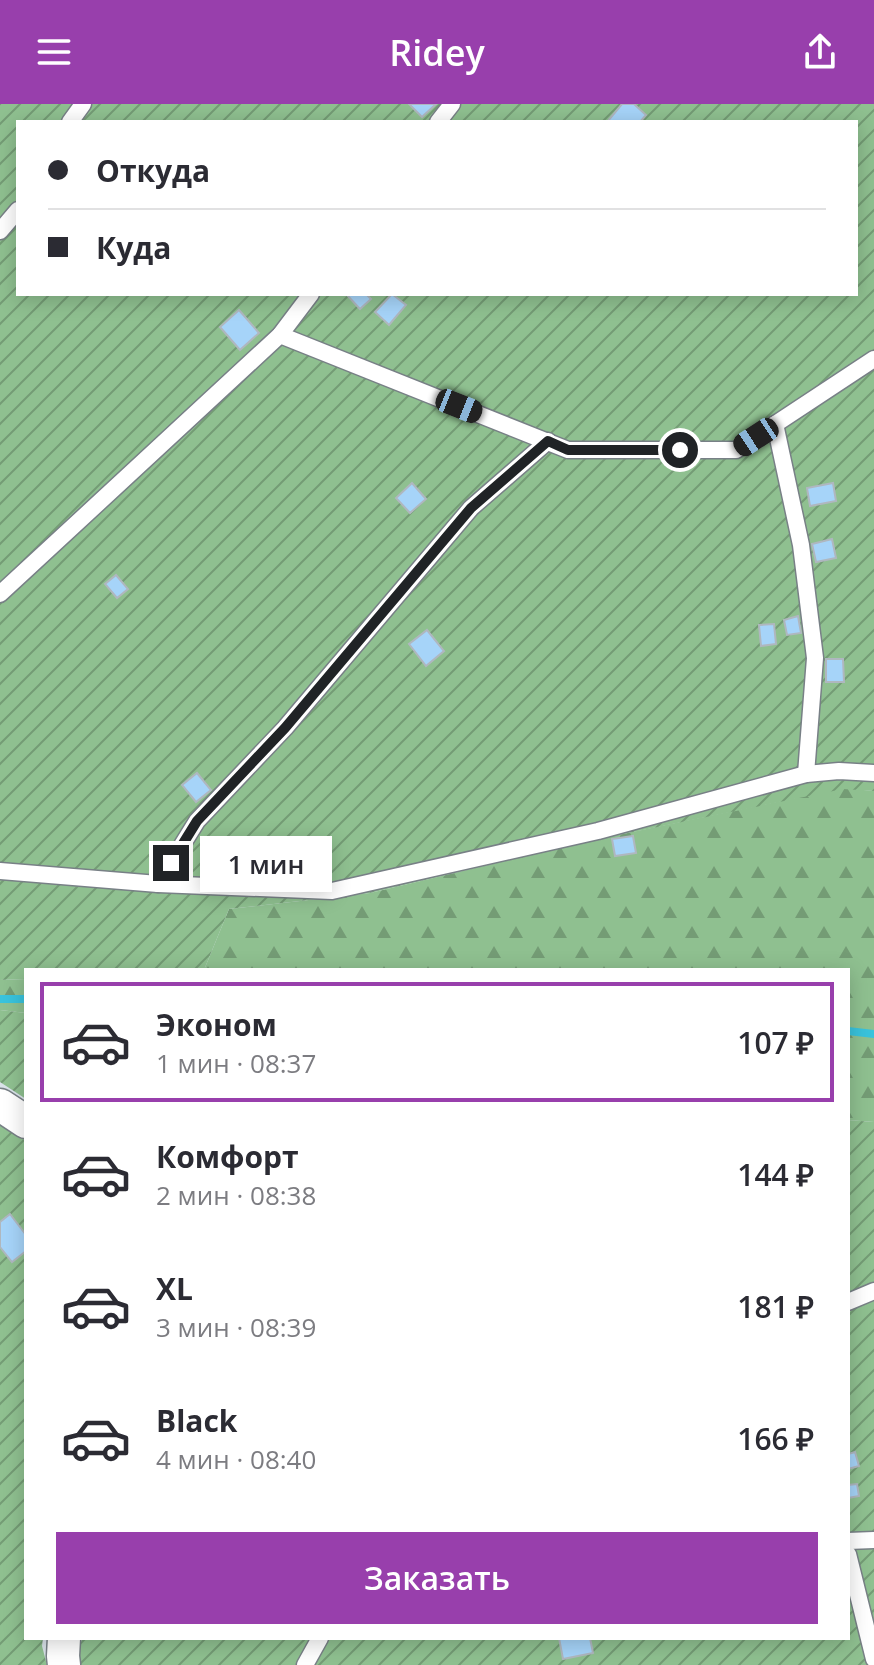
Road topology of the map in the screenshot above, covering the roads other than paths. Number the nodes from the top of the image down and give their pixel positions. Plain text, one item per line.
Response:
1 (452, 104) edge
2 (440, 120) edge
3 (16, 212) edge
4 (0, 231) edge
5 (309, 296) edge
6 (280, 335) junction
7 (874, 359) edge
8 (775, 424) junction
9 (548, 441) junction
10 (0, 594) edge
11 (874, 773) edge
12 (806, 774) junction
13 (0, 871) edge
14 (158, 884) junction
15 (0, 1105) edge
16 (24, 1121) edge
17 (874, 1291) edge
18 (850, 1301) edge
19 (874, 1540) edge
20 (850, 1541) edge
21 (850, 1562) edge
22 (64, 1640) edge
23 (319, 1640) edge
24 (874, 1659) edge
25 (64, 1665) edge
26 (305, 1665) edge

1 - 2 lane
3 - 4 lane
5 - 6 lane
6 - 9 lane
6 - 10 lane
7 - 8 lane
8 - 9 lane
8 - 12 lane
9 - 14 lane
11 - 12 lane
12 - 14 lane
13 - 14 lane
15 - 16 street
17 - 18 lane
19 - 20 lane
21 - 24 lane
22 - 25 street
23 - 26 lane

